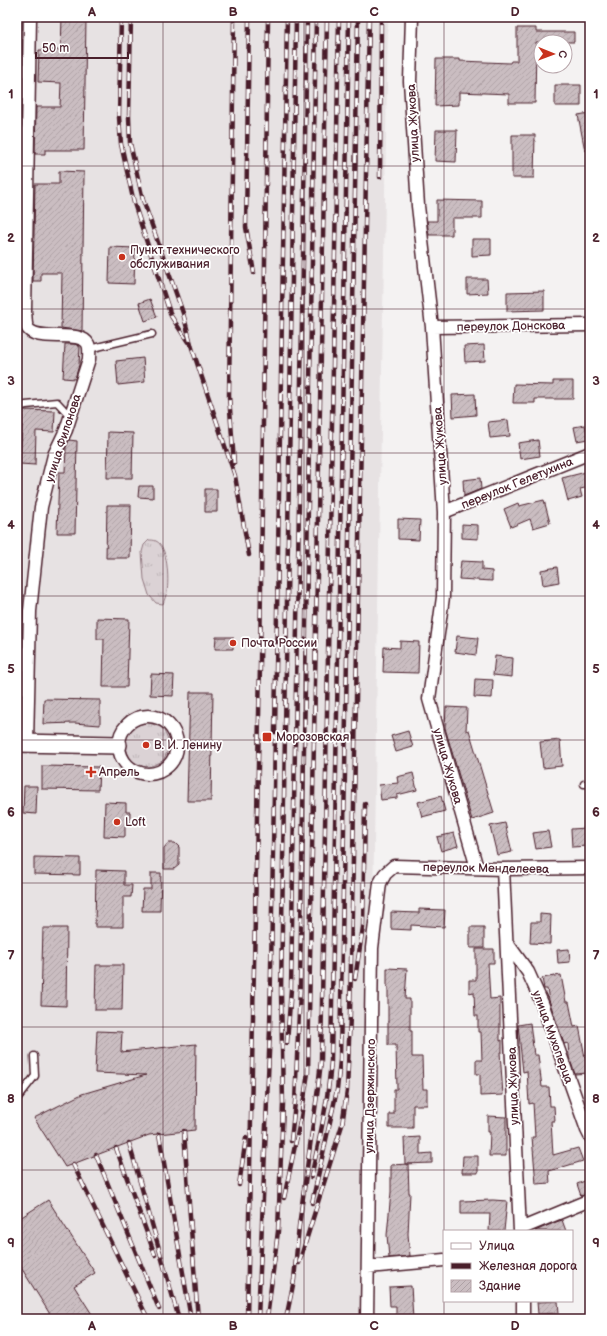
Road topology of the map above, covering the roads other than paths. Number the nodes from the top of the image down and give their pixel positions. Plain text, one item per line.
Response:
1 (30, 17) edge
2 (412, 17) edge
3 (590, 325) edge
4 (432, 327) junction
5 (152, 334) dead end
6 (89, 349) junction
7 (17, 407) edge
8 (70, 416) junction
9 (590, 453) edge
10 (444, 512) junction
11 (22, 743) edge
12 (118, 745) junction
13 (477, 868) junction
14 (590, 868) edge
15 (503, 869) junction
16 (385, 874) joint
17 (507, 943) junction
18 (34, 1056) dead end
19 (17, 1099) edge
20 (590, 1136) edge
21 (590, 1200) edge
22 (520, 1230) edge
23 (443, 1260) edge
24 (368, 1267) junction
25 (523, 1302) edge
26 (367, 1319) edge
27 (523, 1319) edge

1 - 6 street
2 - 4 street, улица Жукова
3 - 4 street, переулок Донскова
4 - 10 street, улица Жукова
5 - 6 lane
6 - 8 street, улица Филонова
7 - 8 lane
8 - 11 street, улица Филонова
9 - 10 street, переулок Гелетухина
10 - 13 street, улица Жукова
11 - 12 street
12 - 12 street
13 - 15 street, переулок Менделеева
13 - 16 street, переулок Менделеева
14 - 15 street, переулок Менделеева
15 - 17 street, улица Жукова
16 - 24 street, улица Дзержинского
17 - 20 street, улица Мухоперца
17 - 22 street, улица Жукова
18 - 19 lane
21 - 22 street
23 - 24 street
24 - 26 street, улица Дзержинского
25 - 27 street

